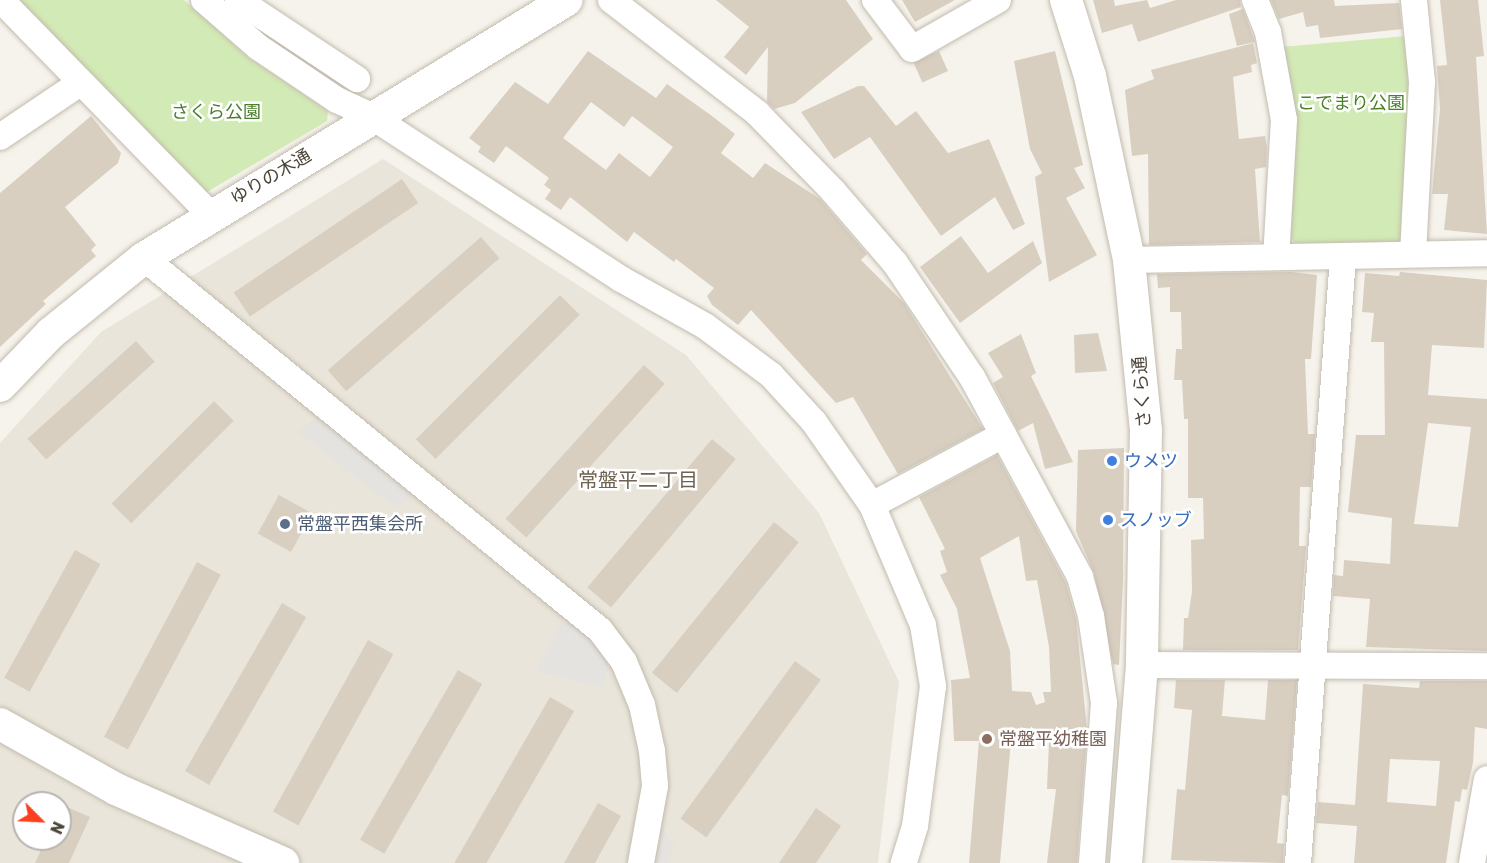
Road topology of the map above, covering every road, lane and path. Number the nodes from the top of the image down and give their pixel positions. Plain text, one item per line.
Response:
1 (1, 0) edge
2 (204, 0) edge
3 (238, 0) edge
4 (567, 0) edge
5 (611, 0) edge
6 (875, 0) edge
7 (998, 0) edge
8 (1066, 0) edge
9 (1255, 0) edge
10 (1414, 0) edge
11 (357, 79) dead end
12 (80, 83) junction
13 (371, 116) junction
14 (0, 137) edge
15 (210, 214) junction
16 (1487, 253) edge
17 (1413, 254) junction
18 (1343, 256) junction
19 (1276, 257) junction
20 (144, 258) junction
21 (1129, 260) junction
22 (0, 386) edge
23 (1003, 435) junction
24 (872, 505) junction
25 (1142, 665) junction
26 (1313, 666) junction
27 (1487, 666) edge
28 (0, 724) edge
29 (1487, 779) edge
30 (283, 863) edge
31 (640, 863) edge
32 (904, 863) edge
33 (1092, 863) edge
34 (1126, 863) edge
35 (1298, 863) edge
36 (1472, 863) edge

1 - 12 street
2 - 13 street
3 - 11 street
4 - 13 street, ゆりの木通
5 - 23 street
6 - 7 street
8 - 21 street, さくら通
9 - 19 street
10 - 17 street
12 - 14 street
12 - 15 street
13 - 15 street, ゆりの木通
13 - 24 street
15 - 20 street, ゆりの木通
16 - 17 street
17 - 18 street
18 - 19 street
18 - 26 street
19 - 21 street
20 - 22 street, ゆりの木通
20 - 31 street
21 - 25 street, さくら通
23 - 24 street
23 - 33 street
24 - 32 street
25 - 26 street
25 - 34 street, さくら通
26 - 27 street
26 - 35 street
28 - 30 street
29 - 36 street

